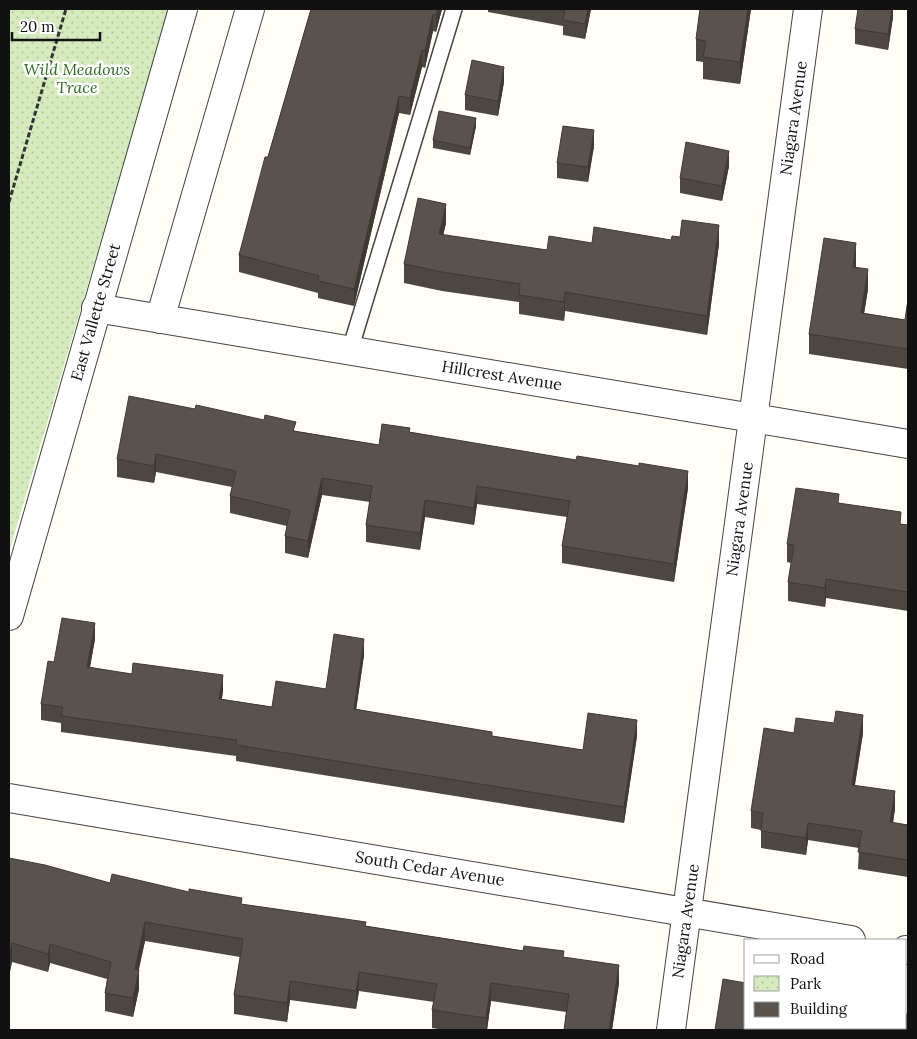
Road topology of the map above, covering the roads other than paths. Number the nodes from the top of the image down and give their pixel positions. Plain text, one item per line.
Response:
1 (183, 9) edge
2 (250, 9) edge
3 (454, 9) edge
4 (808, 9) edge
5 (96, 308) junction
6 (160, 318) junction
7 (350, 350) junction
8 (753, 416) junction
9 (908, 444) edge
10 (9, 616) edge
11 (9, 798) edge
12 (687, 911) junction
13 (845, 939) edge
14 (671, 1030) edge

1 - 5 street, East Vallette Street
2 - 6 street
3 - 7 lane
4 - 8 street, Niagara Avenue
5 - 6 street, Hillcrest Avenue
5 - 10 street, East Vallette Street
6 - 7 street, Hillcrest Avenue
7 - 8 street, Hillcrest Avenue
8 - 9 street, Hillcrest Avenue
8 - 12 street, Niagara Avenue
11 - 12 street, South Cedar Avenue
12 - 13 street, South Cedar Avenue
12 - 14 street, Niagara Avenue

